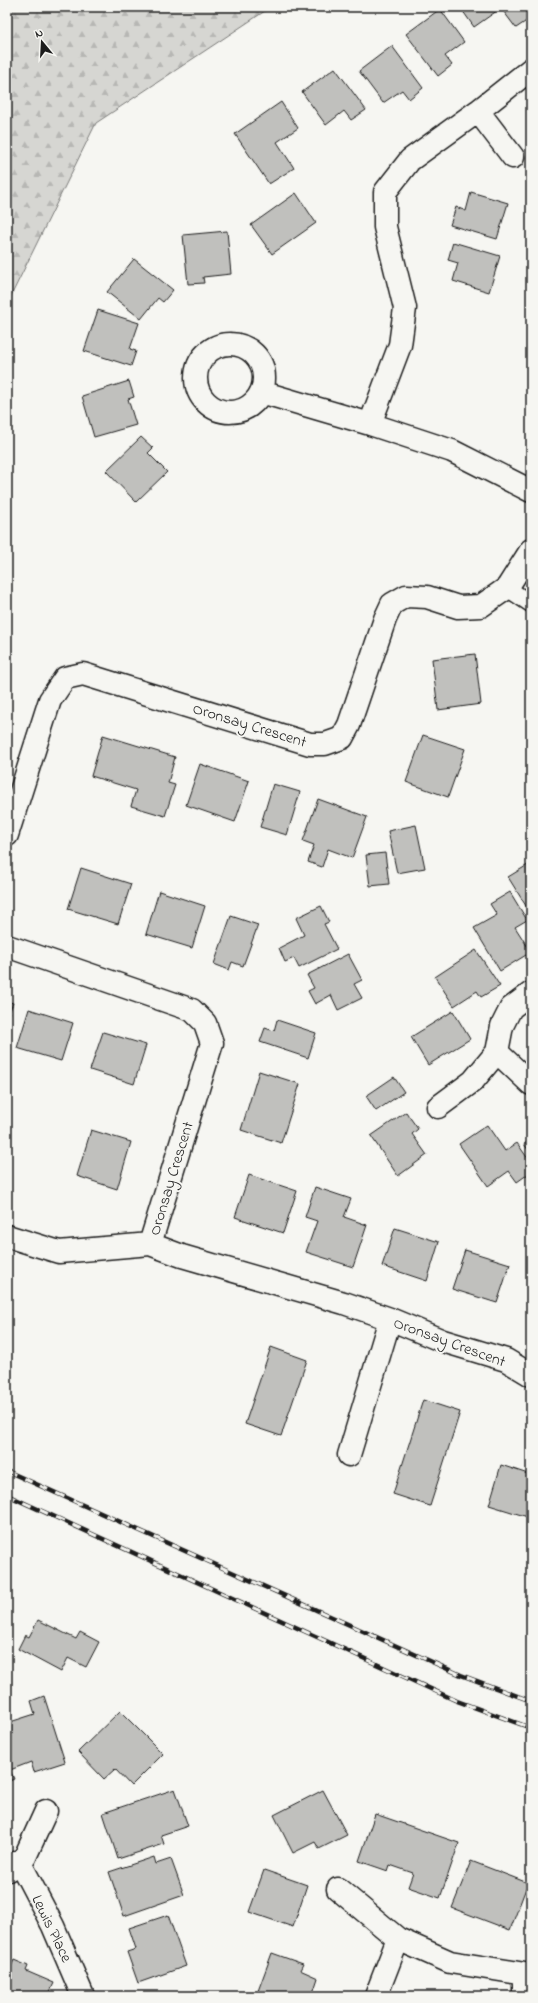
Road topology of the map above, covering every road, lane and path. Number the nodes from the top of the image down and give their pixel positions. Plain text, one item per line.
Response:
1 (531, 69) edge
2 (478, 111) junction
3 (513, 157) dead end
4 (261, 392) dead end
5 (370, 424) junction
6 (531, 491) edge
7 (531, 550) edge
8 (507, 588) junction
9 (531, 604) edge
10 (7, 835) edge
11 (7, 946) edge
12 (531, 992) edge
13 (497, 1052) junction
14 (531, 1084) edge
15 (438, 1107) dead end
16 (7, 1236) edge
17 (150, 1244) junction
18 (390, 1319) junction
19 (531, 1375) edge
20 (349, 1455) dead end
21 (46, 1810) dead end
22 (13, 1866) edge
23 (338, 1889) dead end
24 (398, 1939) junction
25 (528, 1974) edge
26 (83, 1996) edge
27 (376, 1996) edge
28 (524, 1996) edge

1 - 2 street
2 - 3 street
2 - 5 street
4 - 5 street
5 - 6 street
7 - 8 street, Oronsay Crescent
8 - 9 lane
8 - 10 street, Oronsay Crescent
11 - 17 street, Oronsay Crescent
12 - 13 street
13 - 14 street
13 - 15 street
16 - 17 street
17 - 18 street, Oronsay Crescent
18 - 19 street, Oronsay Crescent
18 - 20 street
21 - 22 street, Lewis Place
22 - 26 street, Lewis Place
23 - 24 street
24 - 25 street
24 - 27 street
25 - 28 street

